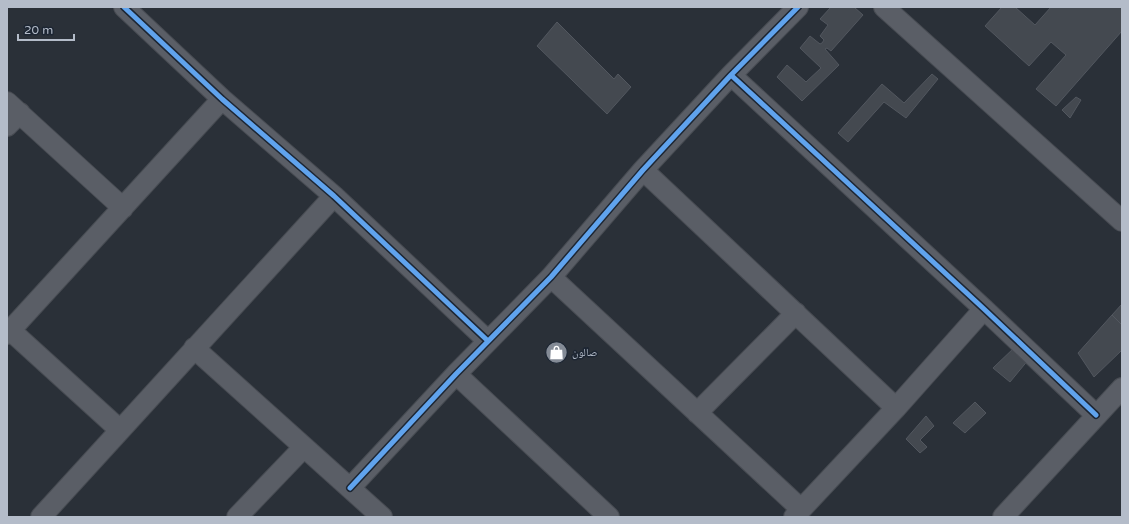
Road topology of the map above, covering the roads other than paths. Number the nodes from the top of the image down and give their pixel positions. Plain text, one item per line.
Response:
1 (124, 7) edge
2 (798, 7) edge
3 (884, 7) edge
4 (730, 75) junction
5 (222, 99) junction
6 (11, 113) edge
7 (643, 170) junction
8 (334, 196) junction
9 (123, 208) junction
10 (1122, 221) edge
11 (551, 277) junction
12 (984, 309) junction
13 (796, 314) junction
14 (8, 332) edge
15 (488, 341) junction
16 (194, 348) junction
17 (456, 374) junction
18 (1122, 388) edge
19 (896, 408) junction
20 (697, 413) junction
21 (1096, 416) junction
22 (120, 430) junction
23 (304, 447) junction
24 (350, 488) junction
25 (798, 513) edge
26 (41, 517) edge
27 (237, 517) edge
28 (382, 517) edge
29 (609, 517) edge
30 (1003, 517) edge

1 - 5 street
2 - 4 street
3 - 10 street
4 - 7 street
4 - 12 street
5 - 8 street
5 - 9 street
6 - 9 street
7 - 11 street
7 - 13 street
8 - 15 street
8 - 16 street
9 - 14 street
11 - 15 street
11 - 20 street
12 - 19 street
12 - 21 street
13 - 19 street
13 - 20 street
14 - 22 street
15 - 17 street
16 - 22 street
16 - 23 street
17 - 24 street
17 - 29 street
18 - 21 street
19 - 25 street
20 - 25 street
21 - 30 street
22 - 26 street
23 - 24 street
23 - 27 street
24 - 28 street

